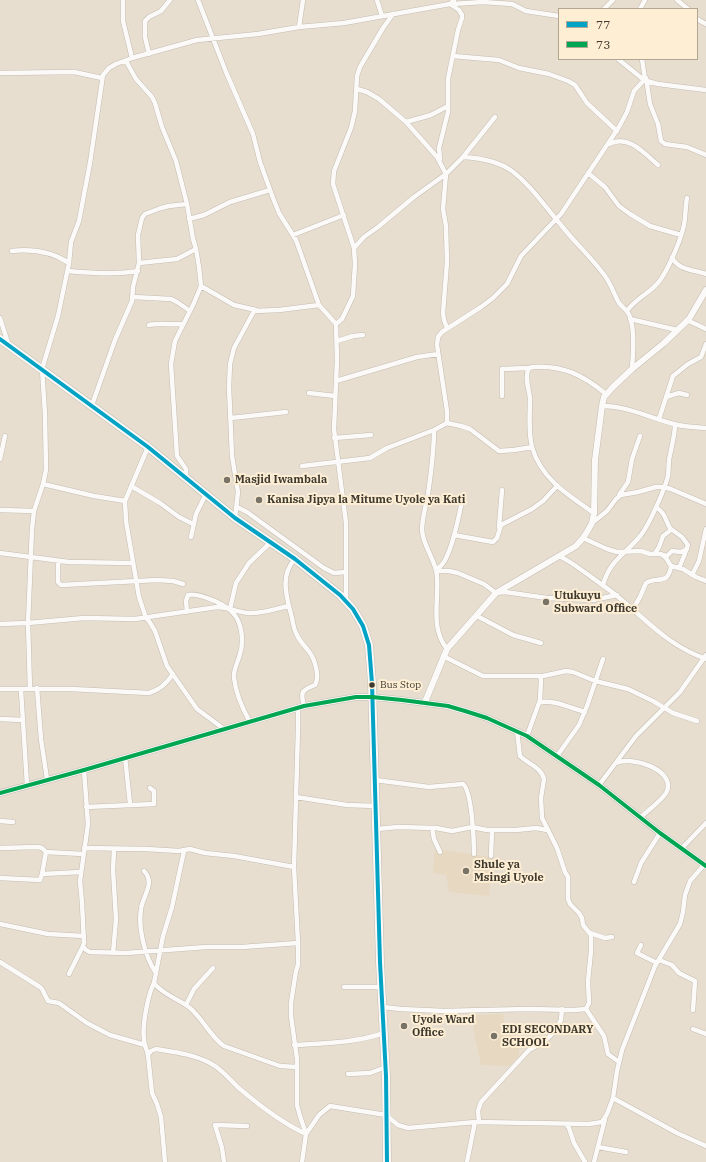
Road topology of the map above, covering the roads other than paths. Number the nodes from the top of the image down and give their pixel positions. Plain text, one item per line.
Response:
1 (122, 0) edge
2 (170, 0) edge
3 (198, 0) edge
4 (303, 0) edge
5 (377, 0) edge
6 (454, 0) edge
7 (613, 0) edge
8 (677, 0) edge
9 (506, 2) edge
10 (450, 4) junction
11 (605, 8) edge
12 (687, 8) edge
13 (394, 14) junction
14 (382, 16) junction
15 (558, 16) edge
16 (299, 27) junction
17 (212, 38) junction
18 (150, 54) junction
19 (453, 56) junction
20 (132, 58) junction
21 (619, 60) edge
22 (642, 60) edge
23 (126, 61) junction
24 (0, 73) edge
25 (102, 78) junction
26 (646, 80) junction
27 (357, 89) junction
28 (706, 90) edge
29 (448, 106) junction
30 (495, 117) dead end
31 (406, 122) junction
32 (617, 131) junction
33 (607, 144) junction
34 (706, 153) edge
35 (463, 157) junction
36 (440, 164) junction
37 (658, 165) dead end
38 (588, 173) junction
39 (446, 174) junction
40 (270, 190) junction
41 (686, 198) dead end
42 (187, 204) junction
43 (344, 215) junction
44 (189, 219) junction
45 (556, 220) junction
46 (292, 235) junction
47 (681, 235) junction
48 (354, 248) junction
49 (196, 249) junction
50 (12, 251) dead end
51 (672, 257) junction
52 (69, 263) junction
53 (139, 263) junction
54 (68, 271) junction
55 (138, 271) junction
56 (706, 274) edge
57 (201, 286) junction
58 (706, 290) edge
59 (133, 297) junction
60 (319, 305) junction
61 (256, 310) junction
62 (190, 311) junction
63 (627, 311) junction
64 (0, 318) edge
65 (630, 319) junction
66 (687, 320) junction
67 (183, 324) junction
68 (336, 324) junction
69 (149, 325) dead end
70 (447, 328) junction
71 (706, 329) edge
72 (677, 330) junction
73 (363, 335) dead end
74 (0, 339) edge
75 (337, 341) junction
76 (706, 344) edge
77 (8, 345) junction
78 (438, 354) junction
79 (529, 368) junction
80 (42, 369) junction
81 (632, 369) junction
82 (336, 381) junction
83 (309, 394) dead end
84 (606, 394) junction
85 (687, 395) dead end
86 (335, 396) junction
87 (502, 396) dead end
88 (666, 397) junction
89 (92, 406) junction
90 (602, 406) junction
91 (286, 412) dead end
92 (231, 418) junction
93 (659, 419) junction
94 (447, 423) junction
95 (675, 424) junction
96 (706, 428) edge
97 (434, 430) junction
98 (371, 435) dead end
99 (5, 436) dead end
100 (640, 436) dead end
101 (334, 438) junction
102 (148, 447) junction
103 (532, 447) junction
104 (0, 459) edge
105 (337, 462) junction
106 (302, 466) dead end
107 (186, 478) junction
108 (43, 484) junction
109 (131, 486) junction
110 (557, 486) junction
111 (663, 487) junction
112 (502, 490) dead end
113 (206, 494) junction
114 (618, 497) junction
115 (125, 501) junction
116 (462, 501) dead end
117 (706, 504) edge
118 (237, 507) junction
119 (656, 507) junction
120 (0, 510) edge
121 (34, 511) junction
122 (594, 512) junction
123 (235, 518) junction
124 (592, 523) junction
125 (193, 524) junction
126 (499, 527) junction
127 (671, 529) junction
128 (706, 529) edge
129 (454, 535) junction
130 (190, 537) dead end
131 (583, 538) junction
132 (271, 542) junction
133 (687, 549) junction
134 (622, 552) junction
135 (0, 553) edge
136 (655, 553) junction
137 (663, 555) junction
138 (559, 556) junction
139 (31, 557) junction
140 (295, 559) junction
141 (58, 561) junction
142 (132, 564) junction
143 (671, 566) junction
144 (679, 568) junction
145 (436, 570) junction
146 (346, 572) junction
147 (692, 575) junction
148 (136, 580) junction
149 (706, 581) edge
150 (183, 584) dead end
151 (603, 585) junction
152 (496, 593) junction
153 (617, 595) junction
154 (346, 601) junction
155 (288, 606) junction
156 (230, 609) junction
157 (633, 610) junction
158 (187, 612) junction
159 (477, 616) junction
160 (146, 618) junction
161 (28, 623) junction
162 (0, 624) edge
163 (541, 643) dead end
164 (447, 650) junction
165 (444, 656) junction
166 (705, 658) edge
167 (603, 660) dead end
168 (172, 674) junction
169 (540, 676) junction
170 (595, 681) junction
171 (37, 688) junction
172 (30, 689) junction
173 (0, 690) edge
174 (21, 690) junction
175 (372, 697) junction
176 (425, 702) junction
177 (539, 703) junction
178 (301, 707) junction
179 (664, 708) junction
180 (585, 712) junction
181 (0, 719) edge
182 (23, 720) junction
183 (697, 721) dead end
184 (250, 722) junction
185 (224, 729) junction
186 (517, 731) junction
187 (528, 736) junction
188 (556, 756) junction
189 (125, 757) junction
190 (616, 763) junction
191 (84, 770) junction
192 (47, 779) junction
193 (375, 780) junction
194 (27, 785) junction
195 (599, 785) junction
196 (150, 788) dead end
197 (0, 793) edge
198 (296, 796) junction
199 (130, 804) junction
200 (376, 806) junction
201 (86, 807) junction
202 (641, 817) junction
203 (0, 821) edge
204 (13, 822) dead end
205 (706, 823) edge
206 (432, 828) junction
207 (474, 828) junction
208 (377, 829) junction
209 (492, 830) junction
210 (549, 831) junction
211 (660, 833) junction
212 (0, 848) edge
213 (84, 848) junction
214 (114, 849) junction
215 (681, 849) junction
216 (184, 851) junction
217 (46, 852) junction
218 (440, 852) dead end
219 (83, 854) junction
220 (474, 854) dead end
221 (491, 856) dead end
222 (705, 866) edge
223 (294, 867) junction
224 (144, 871) dead end
225 (81, 872) junction
226 (42, 874) junction
227 (0, 878) edge
228 (634, 882) dead end
229 (0, 924) edge
230 (590, 933) junction
231 (84, 936) junction
232 (612, 937) dead end
233 (298, 943) junction
234 (640, 945) dead end
235 (83, 946) junction
236 (161, 951) junction
237 (146, 952) junction
238 (113, 953) junction
239 (0, 962) edge
240 (658, 962) junction
241 (213, 968) dead end
242 (156, 973) junction
243 (69, 974) dead end
244 (154, 983) junction
245 (344, 987) dead end
246 (382, 987) junction
247 (186, 1005) junction
248 (383, 1007) junction
249 (562, 1009) junction
250 (586, 1009) junction
251 (693, 1010) dead end
252 (692, 1029) dead end
253 (384, 1033) junction
254 (706, 1034) edge
255 (294, 1044) junction
256 (145, 1045) junction
257 (148, 1055) junction
258 (619, 1062) junction
259 (297, 1067) junction
260 (386, 1067) junction
261 (348, 1074) dead end
262 (613, 1098) junction
263 (386, 1115) junction
264 (605, 1119) junction
265 (477, 1122) junction
266 (566, 1124) junction
267 (247, 1126) dead end
268 (306, 1134) junction
269 (706, 1146) edge
270 (598, 1148) junction
271 (626, 1152) dead end
272 (162, 1162) edge
273 (165, 1162) edge
274 (224, 1162) edge
275 (302, 1162) edge
276 (387, 1162) edge
277 (467, 1162) edge
278 (585, 1162) edge
279 (594, 1162) edge

1 - 20 street
2 - 18 street
3 - 17 street
4 - 16 street
5 - 14 street
6 - 10 street
7 - 11 street
8 - 12 street
9 - 10 street
9 - 15 street
10 - 13 street
10 - 19 street
13 - 14 street
13 - 27 street
14 - 16 street
16 - 17 street
17 - 18 street
17 - 40 street
18 - 20 street
19 - 29 street
19 - 32 street
20 - 23 street
21 - 26 street
22 - 26 street
23 - 25 street
23 - 42 street
24 - 25 street
25 - 52 street
26 - 28 street
26 - 32 street
26 - 34 street
27 - 31 street
27 - 43 street
29 - 31 street
29 - 36 street
30 - 35 street
31 - 36 street
32 - 33 street
33 - 37 street
33 - 38 street
35 - 39 street
35 - 45 street
36 - 39 street
38 - 45 street
38 - 47 street
39 - 48 street
39 - 70 street
40 - 44 street
40 - 46 street
41 - 47 street
42 - 44 street
42 - 53 street
43 - 46 street
43 - 48 street
44 - 49 street
45 - 63 street
45 - 70 street
46 - 60 street
47 - 51 street
48 - 68 street
49 - 53 street
49 - 57 street
50 - 52 street
51 - 56 street
51 - 63 street
52 - 54 street
53 - 55 street
54 - 55 street
54 - 80 street
55 - 59 street
57 - 61 street
57 - 62 street
58 - 66 street
59 - 62 street
59 - 89 street
60 - 61 street
60 - 68 street
61 - 92 street
62 - 67 street
63 - 65 street
64 - 77 street
65 - 72 street
65 - 81 street
66 - 71 street
66 - 72 street
67 - 69 street
67 - 107 street
68 - 75 street
70 - 78 street
72 - 81 street
73 - 75 street
74 - 77 highway
75 - 82 street
76 - 88 street
77 - 80 highway
78 - 82 street
78 - 94 street
79 - 84 street
79 - 87 street
79 - 103 street
80 - 89 highway
80 - 108 street
81 - 84 street
82 - 86 street
83 - 86 street
84 - 90 street
85 - 88 street
86 - 101 street
88 - 93 street
89 - 102 highway
90 - 93 street
90 - 122 street
91 - 92 street
92 - 118 street
93 - 95 street
94 - 97 street
94 - 103 street
95 - 96 street
95 - 111 street
97 - 105 street
97 - 145 street
98 - 101 street
99 - 104 street
100 - 114 street
101 - 105 street
102 - 107 highway
102 - 109 street
103 - 110 street
105 - 106 street
105 - 146 street
107 - 113 highway
108 - 115 street
108 - 121 street
109 - 115 street
109 - 125 street
110 - 122 street
110 - 126 street
111 - 114 street
111 - 117 street
111 - 119 street
112 - 126 street
113 - 123 highway
113 - 125 street
114 - 124 street
115 - 142 street
116 - 129 street
118 - 123 street
118 - 146 street
119 - 127 street
119 - 134 street
120 - 121 street
121 - 139 street
122 - 124 street
123 - 132 highway
124 - 131 street
125 - 130 street
126 - 129 street
127 - 133 street
127 - 136 street
128 - 147 street
129 - 145 street
131 - 134 street
131 - 138 street
132 - 140 highway
132 - 156 street
133 - 137 street
133 - 144 street
134 - 136 street
134 - 151 street
135 - 139 street
136 - 137 street
137 - 143 street
138 - 151 street
138 - 152 street
139 - 141 street
139 - 161 street
140 - 154 highway
140 - 155 street
141 - 142 street
141 - 148 street
142 - 148 street
143 - 144 street
143 - 157 street
144 - 147 street
145 - 152 street
145 - 164 street
146 - 154 street
147 - 149 street
148 - 150 street
148 - 160 street
151 - 153 street
152 - 153 street
152 - 159 street
153 - 157 street
154 - 175 highway
155 - 156 street
155 - 178 street
156 - 158 street
156 - 158 street
156 - 184 street
157 - 166 street
158 - 160 street
159 - 163 street
159 - 164 street
160 - 161 street
160 - 168 street
161 - 162 street
161 - 172 street
164 - 165 street
165 - 169 street
165 - 176 street
166 - 179 street
167 - 170 street
168 - 171 street
168 - 185 street
169 - 170 street
169 - 177 street
170 - 179 street
170 - 180 street
171 - 172 street
171 - 192 street
172 - 174 street
173 - 174 street
174 - 182 street
175 - 176 street
175 - 178 street
175 - 193 highway
176 - 186 street
177 - 180 street
177 - 187 street
178 - 184 street
178 - 198 street
179 - 183 street
179 - 190 street
180 - 188 street
181 - 182 street
182 - 194 street
184 - 185 street
185 - 189 street
186 - 187 street
186 - 210 street
187 - 188 street
188 - 195 street
189 - 191 street
189 - 199 street
190 - 195 street
190 - 202 street
191 - 192 street
191 - 201 street
192 - 194 street
193 - 200 highway
193 - 207 street
194 - 197 street
195 - 202 street
196 - 199 street
198 - 200 street
198 - 223 street
199 - 201 street
200 - 208 highway
201 - 213 street
202 - 211 street
203 - 204 street
205 - 215 street
206 - 207 street
206 - 208 street
206 - 218 street
207 - 209 street
207 - 220 street
208 - 246 highway
209 - 210 street
209 - 221 street
210 - 230 street
211 - 215 street
211 - 228 street
212 - 217 street
213 - 214 street
213 - 219 street
214 - 216 street
214 - 238 street
215 - 222 street
216 - 223 street
216 - 236 street
217 - 219 street
217 - 226 street
219 - 225 street
222 - 240 street
223 - 233 street
224 - 237 street
225 - 226 street
225 - 231 street
226 - 227 street
229 - 231 street
230 - 232 street
230 - 250 street
231 - 235 street
233 - 236 street
233 - 255 street
234 - 240 street
235 - 238 street
235 - 243 street
236 - 237 street
236 - 242 street
237 - 238 street
237 - 242 street
239 - 256 street
240 - 251 street
240 - 258 street
241 - 247 street
242 - 244 street
244 - 247 street
244 - 256 street
245 - 246 street
246 - 248 highway
247 - 259 street
248 - 249 street
248 - 253 highway
249 - 250 street
249 - 265 street
250 - 258 street
252 - 254 street
253 - 255 street
253 - 260 highway
255 - 259 street
256 - 257 street
257 - 268 street
257 - 273 street
258 - 262 street
259 - 268 street
260 - 261 street
260 - 263 highway
262 - 264 street
262 - 269 street
263 - 265 street
263 - 268 street
263 - 276 highway
264 - 266 street
264 - 270 street
265 - 266 street
265 - 277 street
266 - 278 street
267 - 274 street
268 - 275 street
270 - 271 street
270 - 279 street
272 - 273 street

